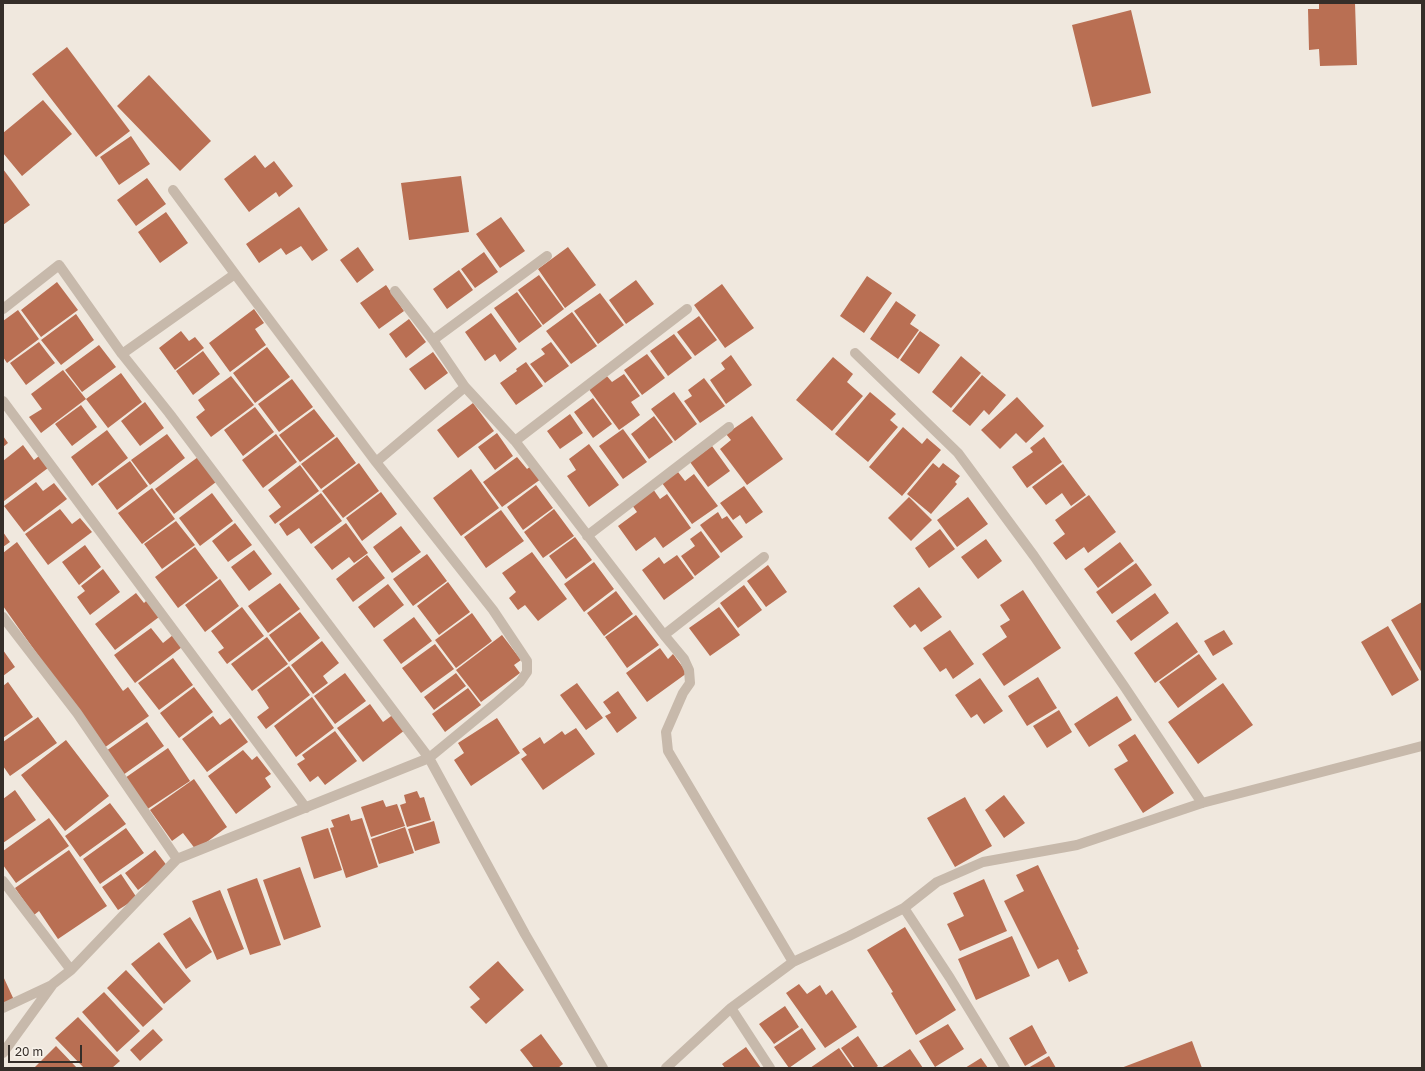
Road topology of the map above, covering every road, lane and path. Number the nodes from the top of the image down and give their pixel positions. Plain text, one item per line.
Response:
1 (173, 190) dead end
2 (547, 256) dead end
3 (235, 274) junction
4 (395, 291) dead end
5 (3, 309) edge
6 (687, 309) dead end
7 (433, 340) junction
8 (855, 353) dead end
9 (122, 354) junction
10 (465, 387) junction
11 (3, 401) edge
12 (729, 427) dead end
13 (515, 441) junction
14 (376, 462) junction
15 (587, 536) junction
16 (764, 557) dead end
17 (3, 617) edge
18 (664, 635) junction
19 (1422, 746) edge
20 (429, 758) junction
21 (1202, 803) junction
22 (306, 808) junction
23 (177, 859) junction
24 (3, 881) edge
25 (904, 908) junction
26 (793, 962) junction
27 (71, 970) junction
28 (53, 984) junction
29 (3, 1008) edge
30 (731, 1008) junction
31 (3, 1053) edge
32 (603, 1068) edge
33 (666, 1068) edge
34 (770, 1068) edge
35 (1005, 1068) edge

1 - 3 street
2 - 7 street
3 - 9 street
3 - 14 street
4 - 7 street
5 - 9 street
6 - 13 street
7 - 10 street
8 - 21 street
9 - 20 street
10 - 13 street
10 - 14 street
11 - 22 street
12 - 15 street
13 - 15 street
14 - 20 street
15 - 18 street
16 - 18 street
17 - 23 street
18 - 26 street
19 - 21 street
20 - 22 street
20 - 32 street
21 - 25 street
22 - 23 street
23 - 27 street
24 - 27 street
25 - 26 street
25 - 35 street
26 - 30 street
27 - 28 street
28 - 29 street
28 - 31 street
30 - 33 street
30 - 34 street

